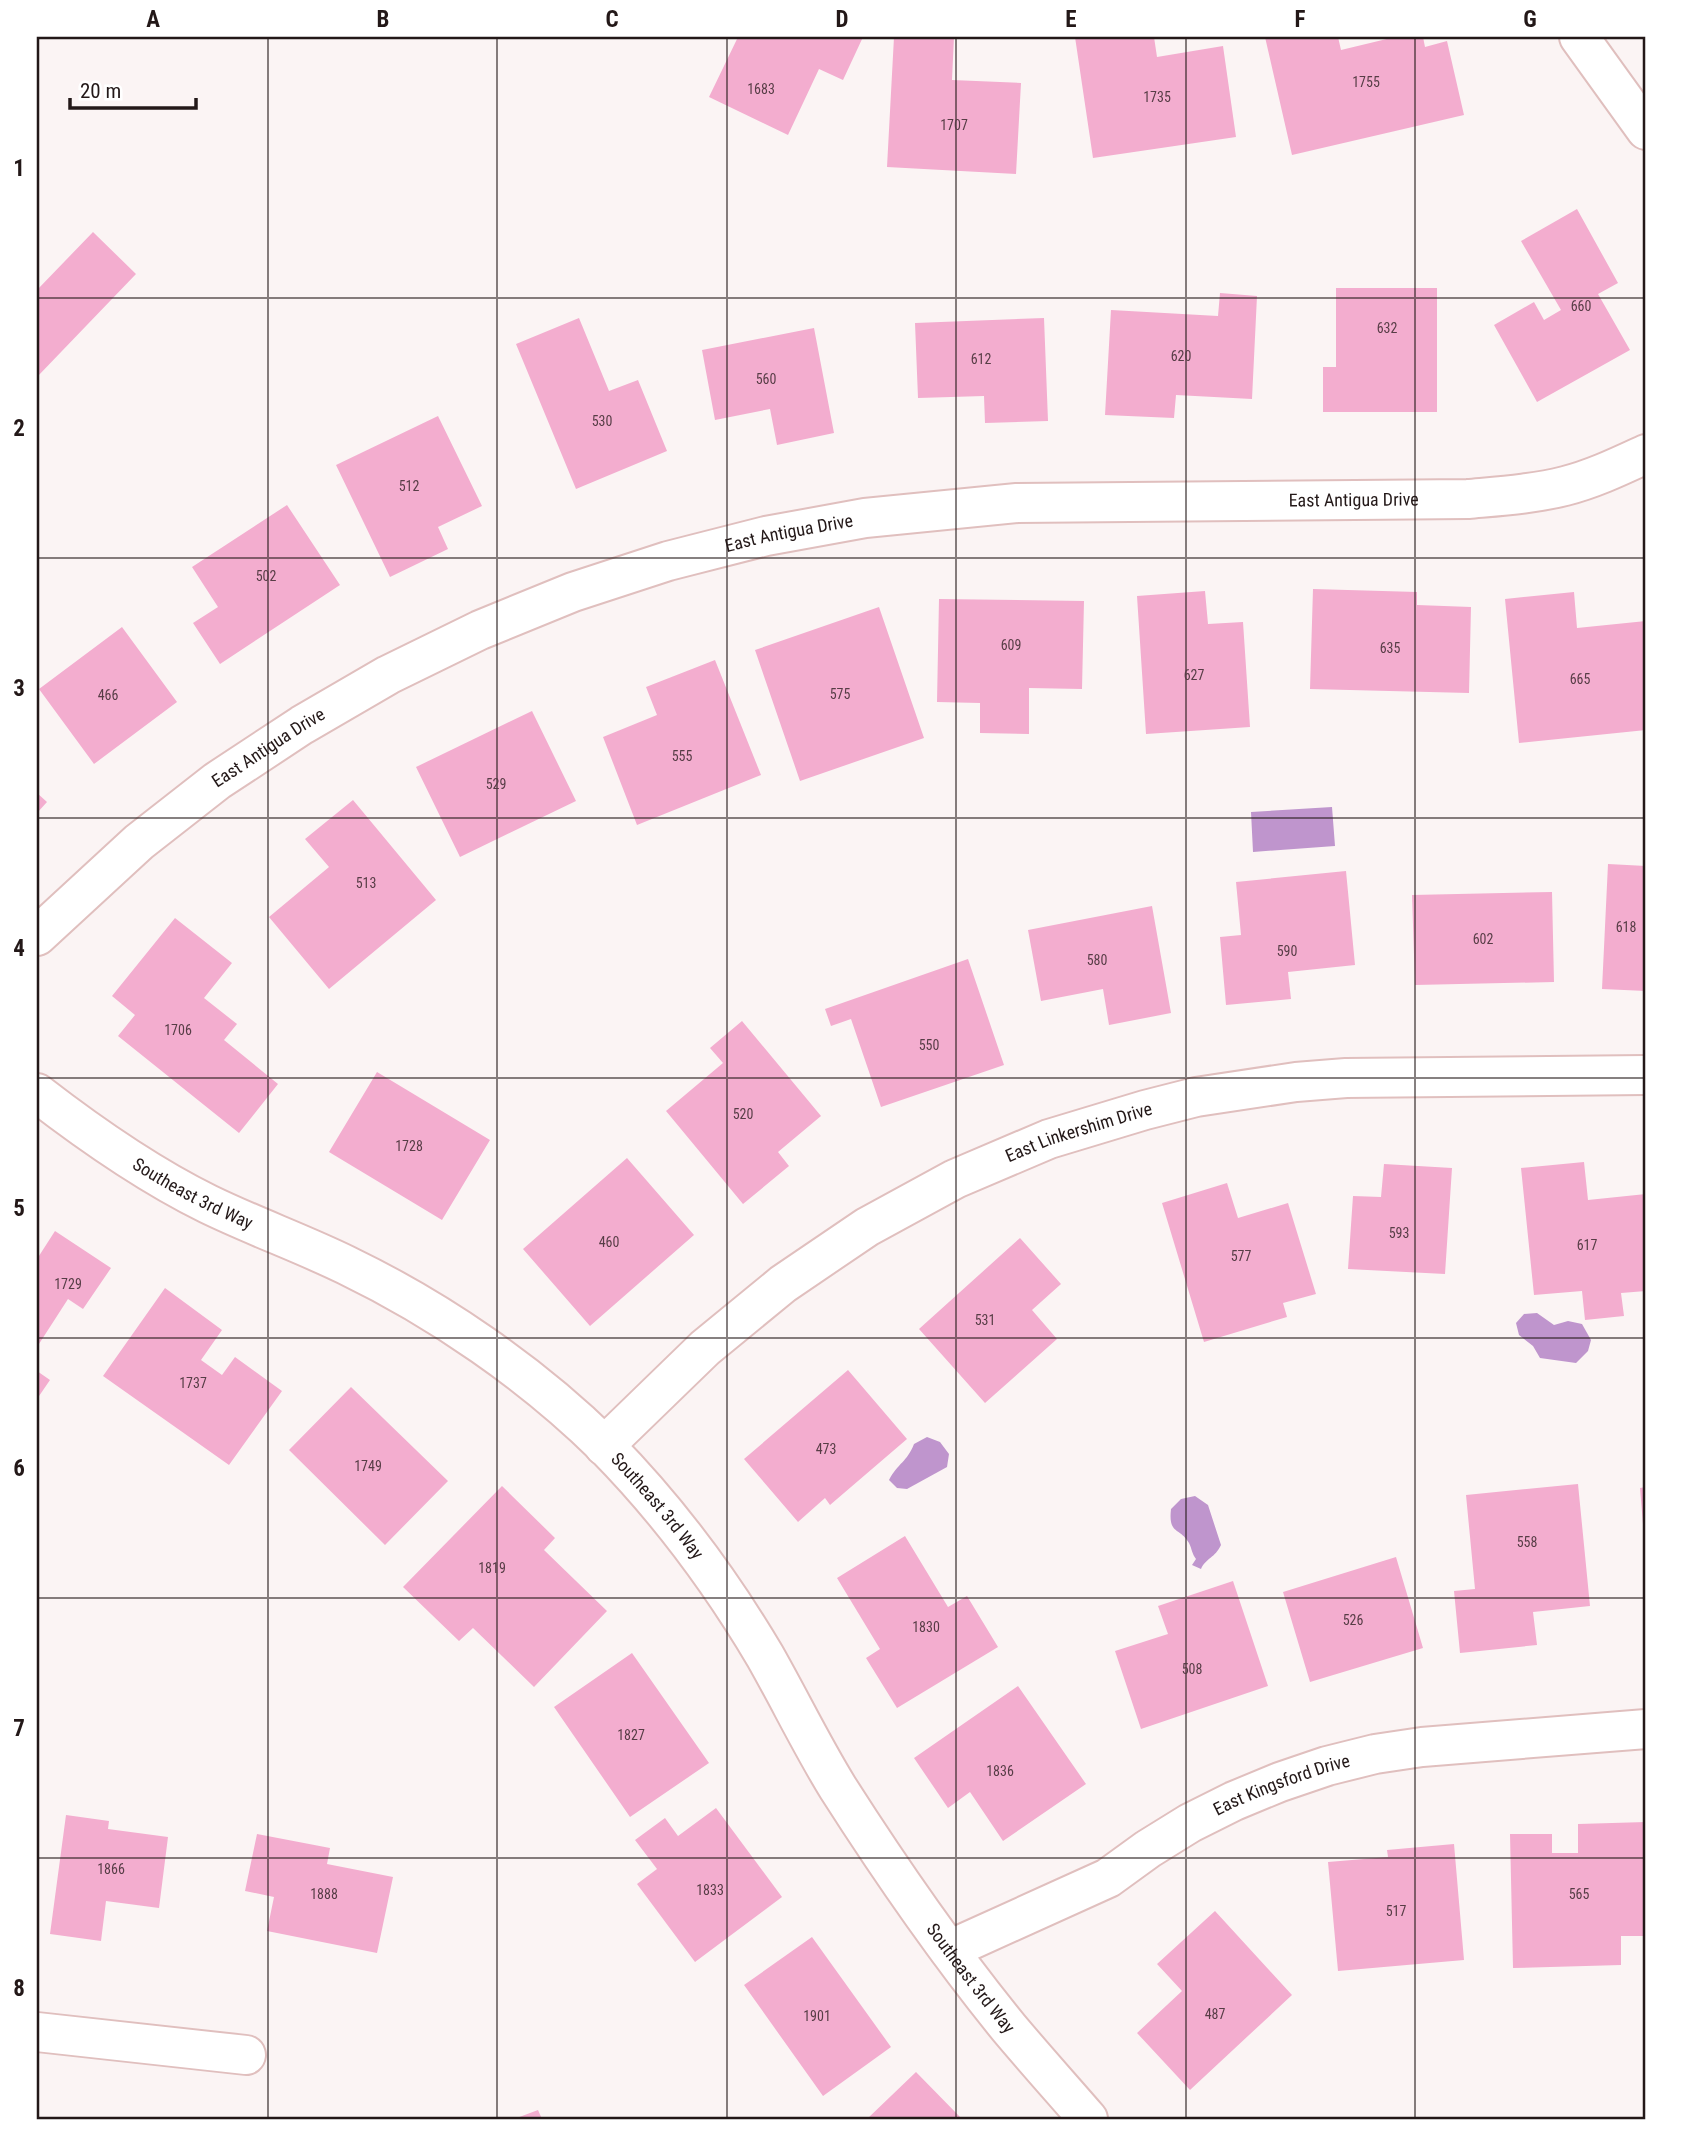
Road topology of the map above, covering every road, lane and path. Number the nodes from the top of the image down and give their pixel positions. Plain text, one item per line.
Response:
1 (1578, 37) edge
2 (1646, 130) edge
3 (1646, 454) edge
4 (37, 936) edge
5 (1646, 1075) edge
6 (37, 1093) edge
7 (604, 1446) junction
8 (1646, 1729) edge
9 (949, 1950) junction
10 (37, 2032) edge
11 (246, 2056) dead end
12 (1088, 2119) edge

1 - 2 street
3 - 4 street, East Antigua Drive
5 - 7 street, East Linkershim Drive
6 - 7 street, Southeast 3rd Way
7 - 9 street, Southeast 3rd Way
8 - 9 street, East Kingsford Drive
9 - 12 street, Southeast 3rd Way
10 - 11 street

